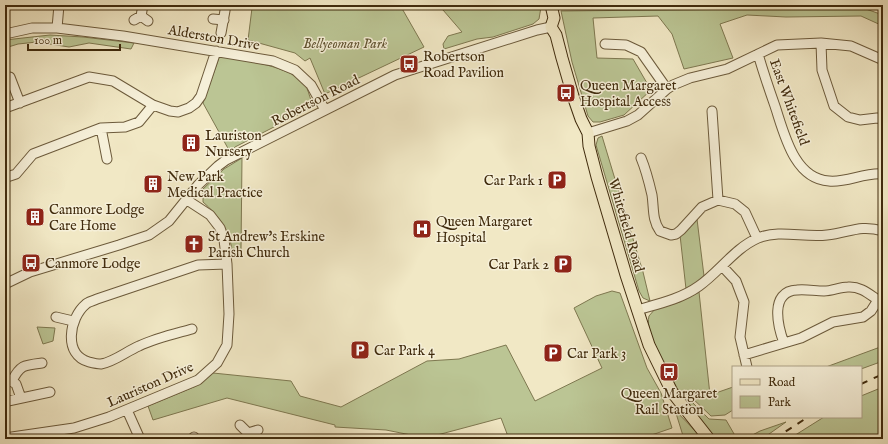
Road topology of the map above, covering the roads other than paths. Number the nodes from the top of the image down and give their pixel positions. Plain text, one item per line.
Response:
1 (59, 5) edge
2 (143, 5) edge
3 (226, 5) edge
4 (552, 5) edge
5 (141, 19) dead end
6 (213, 19) dead end
7 (224, 20) junction
8 (552, 27) junction
9 (57, 28) junction
10 (5, 34) edge
11 (221, 34) dead end
12 (821, 43) junction
13 (605, 44) dead end
14 (614, 44) junction
15 (216, 51) junction
16 (614, 54) dead end
17 (758, 54) junction
18 (883, 60) edge
19 (10, 77) dead end
20 (667, 89) junction
21 (20, 103) junction
22 (153, 104) junction
23 (5, 108) edge
24 (325, 110) junction
25 (712, 111) dead end
26 (883, 119) edge
27 (101, 128) junction
28 (588, 133) junction
29 (641, 158) dead end
30 (107, 159) dead end
31 (883, 174) edge
32 (5, 175) edge
33 (187, 200) junction
34 (718, 200) junction
35 (883, 231) edge
36 (758, 238) junction
37 (227, 264) junction
38 (722, 266) junction
39 (5, 284) edge
40 (881, 301) edge
41 (637, 310) junction
42 (56, 317) dead end
43 (73, 321) junction
44 (192, 329) dead end
45 (784, 343) junction
46 (744, 355) junction
47 (42, 362) dead end
48 (747, 366) edge
49 (8, 379) edge
50 (50, 392) dead end
51 (21, 398) junction
52 (8, 401) dead end
53 (127, 410) junction
54 (240, 425) dead end
55 (258, 430) dead end
56 (248, 436) edge
57 (5, 438) edge
58 (25, 438) edge
59 (140, 439) edge
60 (709, 439) edge

1 - 9 street
2 - 5 street
3 - 7 street
4 - 8 main road, Whitefield Road
6 - 7 street
7 - 11 street
8 - 24 street, Robertson Road
8 - 28 main road, Whitefield Road
9 - 10 street, Alderston Drive
9 - 15 street, Alderston Drive
12 - 17 street
12 - 18 street
12 - 26 street
13 - 14 street
14 - 16 street
14 - 20 street
15 - 22 street
15 - 24 street, Alderston Drive
17 - 20 street
17 - 31 street, East Whitefield
19 - 21 street
20 - 28 street
21 - 22 street
21 - 23 street
22 - 27 street
24 - 33 street, Robertson Road
25 - 34 street
27 - 30 street
27 - 32 street
28 - 41 main road, Whitefield Road
29 - 34 street
33 - 37 street, Lauriston Drive
33 - 39 street, Robertson Road
34 - 36 street
35 - 36 street
36 - 38 street
37 - 43 street
37 - 53 street, Lauriston Drive
38 - 41 street
38 - 46 street
40 - 45 street
40 - 45 street
41 - 60 main road, Whitefield Road
42 - 43 street
43 - 44 street
45 - 46 street
46 - 48 street
47 - 49 street
49 - 51 street
50 - 51 street
51 - 52 street
53 - 58 street, Lauriston Drive
53 - 59 street
54 - 56 street
55 - 56 street
57 - 58 street, Lauriston Drive

